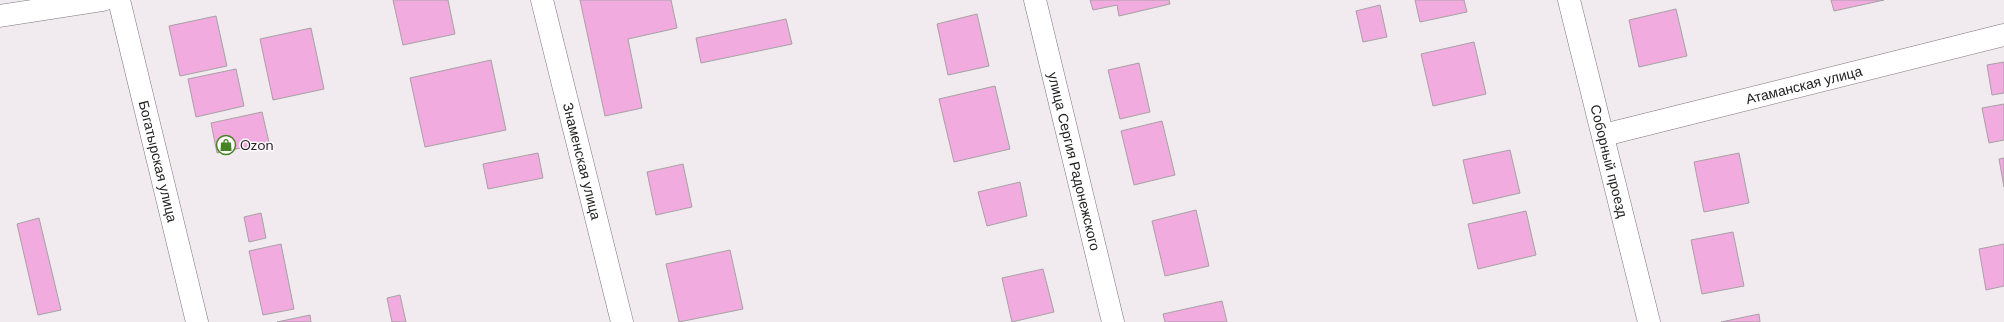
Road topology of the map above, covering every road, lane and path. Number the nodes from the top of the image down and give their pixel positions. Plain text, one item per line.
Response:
1 (103, 0) edge
2 (119, 0) edge
3 (542, 0) edge
4 (1035, 0) edge
5 (1569, 0) edge
6 (0, 16) edge
7 (2004, 35) edge
8 (1604, 135) junction
9 (197, 322) edge
10 (622, 322) edge
11 (1113, 322) edge
12 (1649, 322) edge

1 - 6 street
2 - 9 street, Богатырская улица
3 - 10 street, Знаменская улица
4 - 11 street, улица Сергия Радонежского
5 - 8 street, Соборный проезд
7 - 8 street, Атаманская улица
8 - 12 street, Соборный проезд

